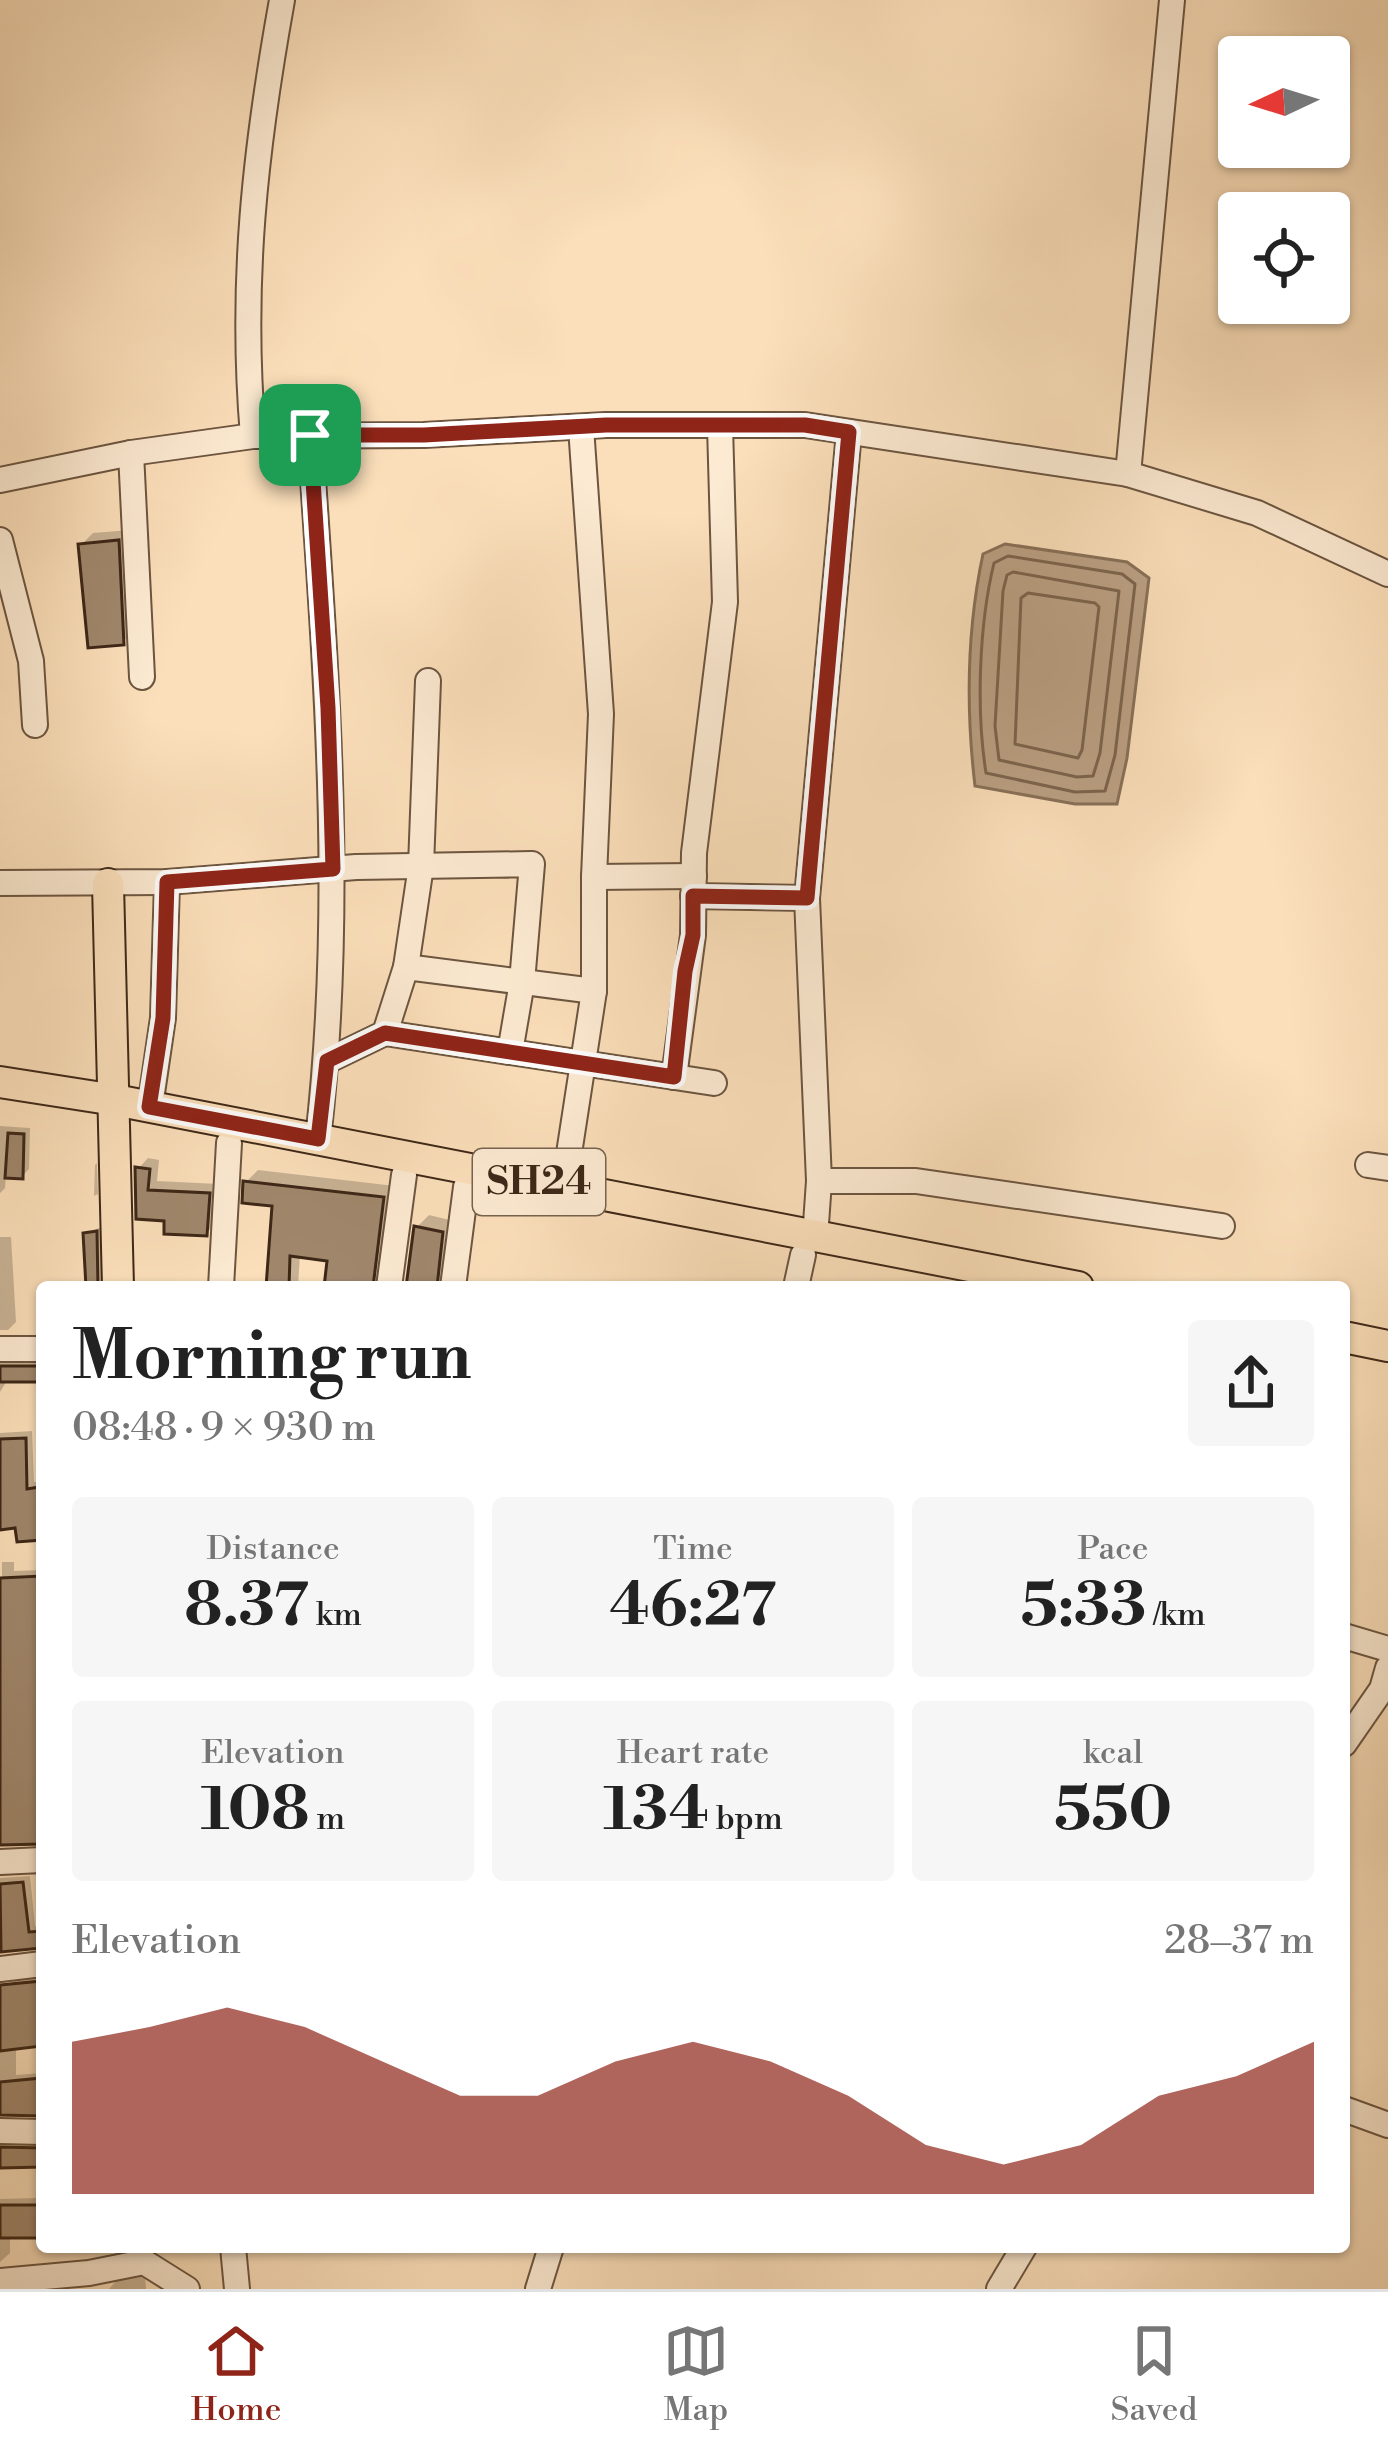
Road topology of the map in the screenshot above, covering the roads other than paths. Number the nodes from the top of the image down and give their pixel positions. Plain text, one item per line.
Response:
1 (282, 0) edge
2 (1172, 0) edge
3 (720, 426) junction
4 (581, 427) junction
5 (849, 432) junction
6 (310, 435) junction
7 (253, 436) junction
8 (131, 453) junction
9 (1128, 474) junction
10 (0, 480) edge
11 (0, 540) edge
12 (1388, 574) edge
13 (142, 677) dead end
14 (428, 681) dead end
15 (35, 725) dead end
16 (421, 866) junction
17 (333, 869) junction
18 (594, 877) junction
19 (167, 882) junction
20 (0, 884) edge
21 (107, 884) junction
22 (693, 886) junction
23 (807, 898) junction
24 (406, 967) junction
25 (522, 982) junction
26 (595, 991) junction
27 (385, 1033) junction
28 (510, 1052) junction
29 (327, 1061) junction
30 (584, 1063) junction
31 (674, 1077) junction
32 (0, 1082) edge
33 (714, 1083) dead end
34 (0, 1101) edge
35 (149, 1107) junction
36 (113, 1110) junction
37 (180, 1122) junction
38 (318, 1139) junction
39 (229, 1143) junction
40 (404, 1175) junction
41 (819, 1181) junction
42 (564, 1186) junction
43 (466, 1187) junction
44 (1222, 1226) dead end
45 (809, 1246) junction
46 (118, 1281) edge
47 (221, 1281) edge
48 (390, 1281) edge
49 (454, 1281) edge
50 (798, 1281) edge
51 (949, 1281) edge
52 (1039, 1281) edge
53 (1350, 1338) edge
54 (1388, 1346) edge
55 (0, 1348) edge
56 (36, 1349) edge
57 (1350, 1356) edge
58 (1388, 1363) edge
59 (1350, 1638) edge
60 (1388, 1649) edge
61 (1388, 1668) edge
62 (1350, 1735) edge
63 (36, 1860) edge
64 (0, 1862) edge
65 (36, 1965) edge
66 (0, 1969) edge
67 (1350, 2111) edge
68 (1388, 2126) edge
69 (0, 2131) edge
70 (36, 2132) edge
71 (234, 2253) edge
72 (549, 2253) edge
73 (1020, 2253) edge
74 (145, 2254) edge
75 (0, 2281) edge
76 (89, 2281) edge
77 (187, 2289) edge
78 (237, 2289) edge
79 (538, 2289) edge
80 (999, 2289) edge

1 - 7 street
2 - 9 street
3 - 4 street
3 - 5 street
3 - 22 street
4 - 6 street
4 - 18 street
5 - 9 street
5 - 23 street
6 - 7 street
6 - 17 street
7 - 8 street
8 - 10 street
8 - 13 street
9 - 12 street
11 - 15 street
14 - 16 street
16 - 17 street
16 - 24 street
16 - 25 street
17 - 19 street
17 - 29 street
18 - 22 street
18 - 26 street
19 - 21 street
19 - 35 street
20 - 21 street
21 - 36 main road
22 - 23 street
22 - 31 street
23 - 41 street
24 - 25 street
24 - 27 street
25 - 26 street
25 - 28 street
26 - 30 street
27 - 28 street
27 - 29 street
28 - 30 street
29 - 38 street
30 - 31 street
30 - 42 street
31 - 33 street
32 - 36 main road, SH24
34 - 36 main road, SH24
35 - 36 main road, SH24
35 - 37 main road, SH24
36 - 37 main road, SH24
36 - 46 main road
37 - 38 main road, SH24
37 - 39 main road, SH24
38 - 42 main road, SH24
39 - 40 main road, SH24
39 - 47 street
40 - 43 main road, SH24
40 - 48 street
41 - 44 street
41 - 45 street
42 - 45 main road, SH24
43 - 45 main road, SH24
43 - 49 street
45 - 50 street
45 - 51 main road, SH24
45 - 52 main road, SH24
53 - 54 main road
55 - 56 street
57 - 58 main road
59 - 60 street
61 - 62 street
63 - 64 street
65 - 66 street
67 - 68 street
69 - 70 street
71 - 78 street
72 - 79 street
73 - 80 street
74 - 76 street
74 - 77 street
75 - 76 street

